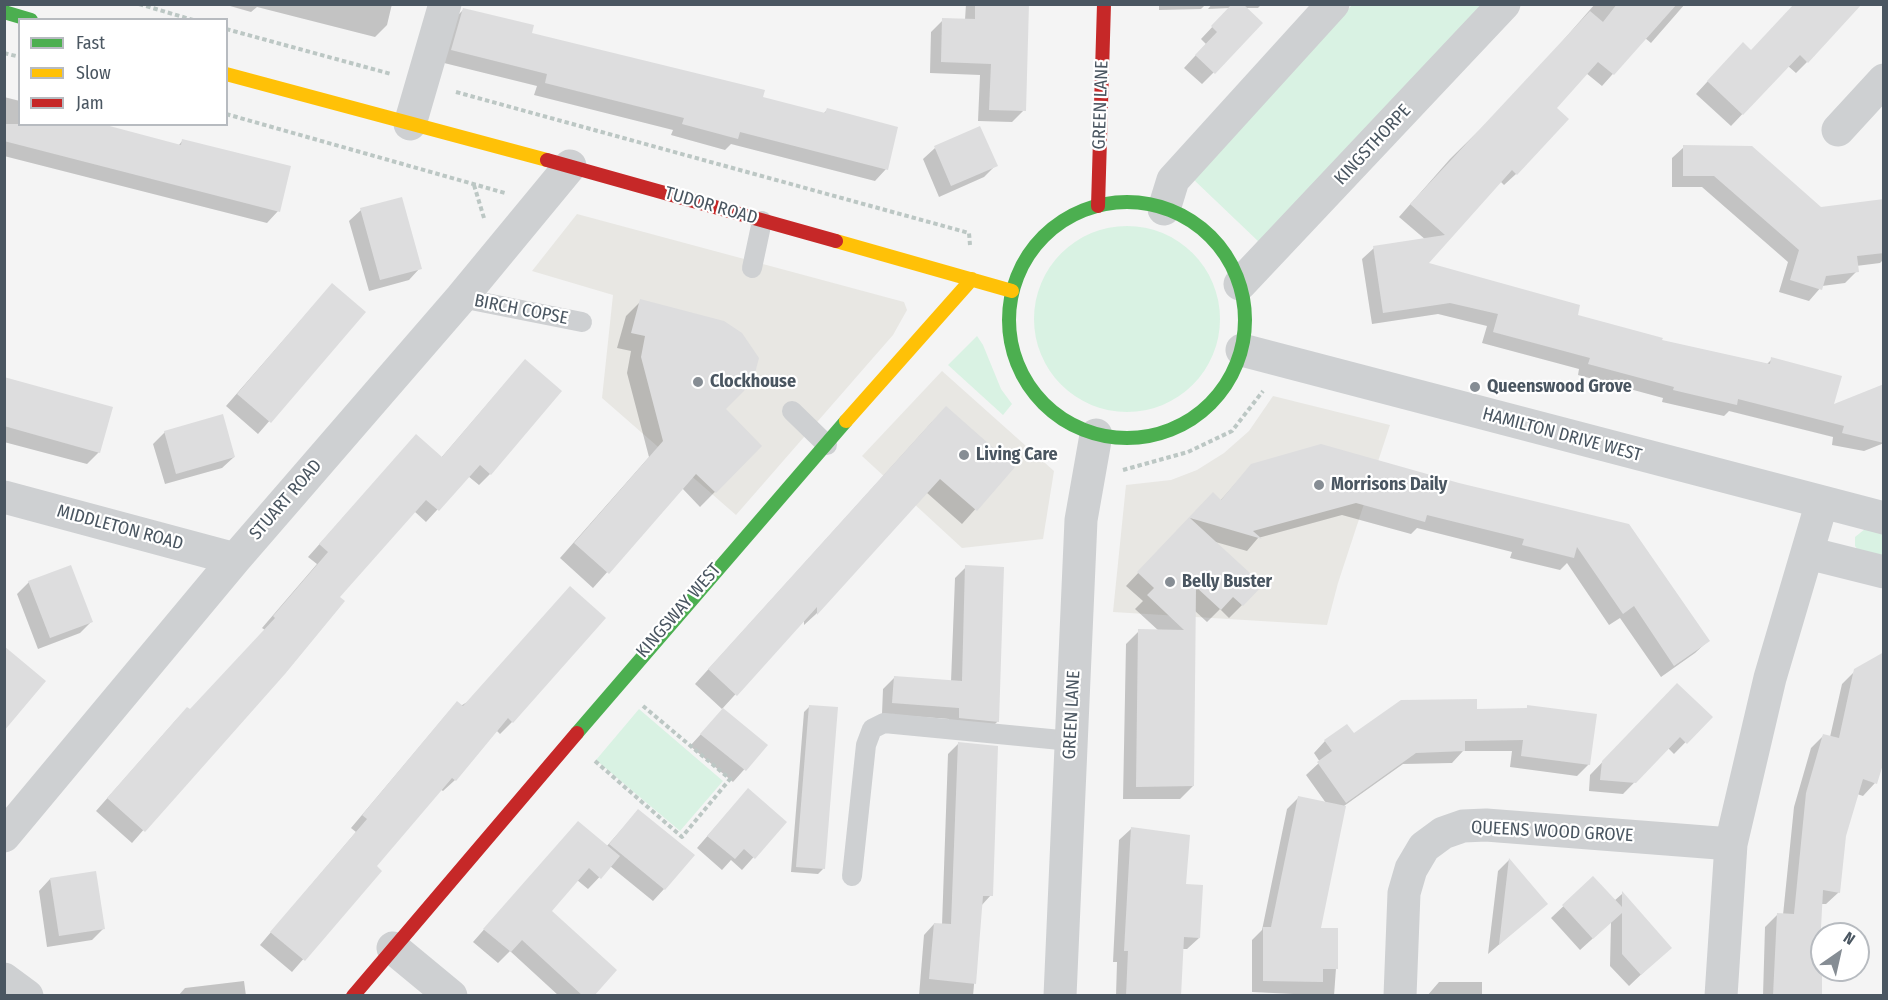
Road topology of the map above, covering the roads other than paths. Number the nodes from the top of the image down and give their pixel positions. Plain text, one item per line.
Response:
1 (445, 4) edge
2 (1104, 4) edge
3 (1333, 4) edge
4 (1504, 4) edge
5 (4, 12) edge
6 (24, 18) edge
7 (228, 75) edge
8 (1884, 80) edge
9 (410, 124) junction
10 (1838, 130) dead end
11 (570, 166) junction
12 (1098, 206) junction
13 (1164, 209) junction
14 (762, 221) junction
15 (752, 268) dead end
16 (972, 279) junction
17 (1240, 284) junction
18 (1012, 291) junction
19 (461, 298) junction
20 (582, 322) dead end
21 (1242, 350) junction
22 (792, 411) dead end
23 (1096, 435) junction
24 (827, 445) junction
25 (4, 497) edge
26 (1822, 502) junction
27 (1884, 518) edge
28 (1808, 553) junction
29 (235, 559) junction
30 (1884, 572) edge
31 (1071, 741) junction
32 (4, 836) edge
33 (1731, 844) junction
34 (852, 876) dead end
35 (393, 948) junction
36 (4, 979) edge
37 (27, 996) edge
38 (353, 996) edge
39 (451, 996) edge
40 (1060, 996) edge
41 (1400, 996) edge
42 (1721, 996) edge

1 - 9 street
2 - 12 street, GREEN LANE
3 - 13 street
4 - 17 street, KINGSTHORPE
5 - 6 street
7 - 9 street, TUDOR ROAD
8 - 10 street
9 - 11 street, TUDOR ROAD
11 - 14 street, TUDOR ROAD
11 - 19 street, STUART ROAD
12 - 13 street
12 - 18 street
13 - 17 street
14 - 15 lane
14 - 16 street, TUDOR ROAD
16 - 18 street, TUDOR ROAD
16 - 24 street, KINGSWAY WEST
17 - 21 street
18 - 23 street
19 - 20 lane, BIRCH COPSE
19 - 29 street, STUART ROAD
21 - 23 street
21 - 26 street, HAMILTON DRIVE WEST
22 - 24 lane
23 - 31 street, GREEN LANE
24 - 35 street, KINGSWAY WEST
25 - 29 street, MIDDLETON ROAD
26 - 27 street, HAMILTON DRIVE WEST
26 - 28 street
28 - 30 street
28 - 33 street
29 - 32 street, STUART ROAD
31 - 34 lane
31 - 40 street, GREEN LANE
33 - 41 street, QUEENS WOOD GROVE
33 - 42 street
35 - 38 street, KINGSWAY WEST
35 - 39 street
36 - 37 street

